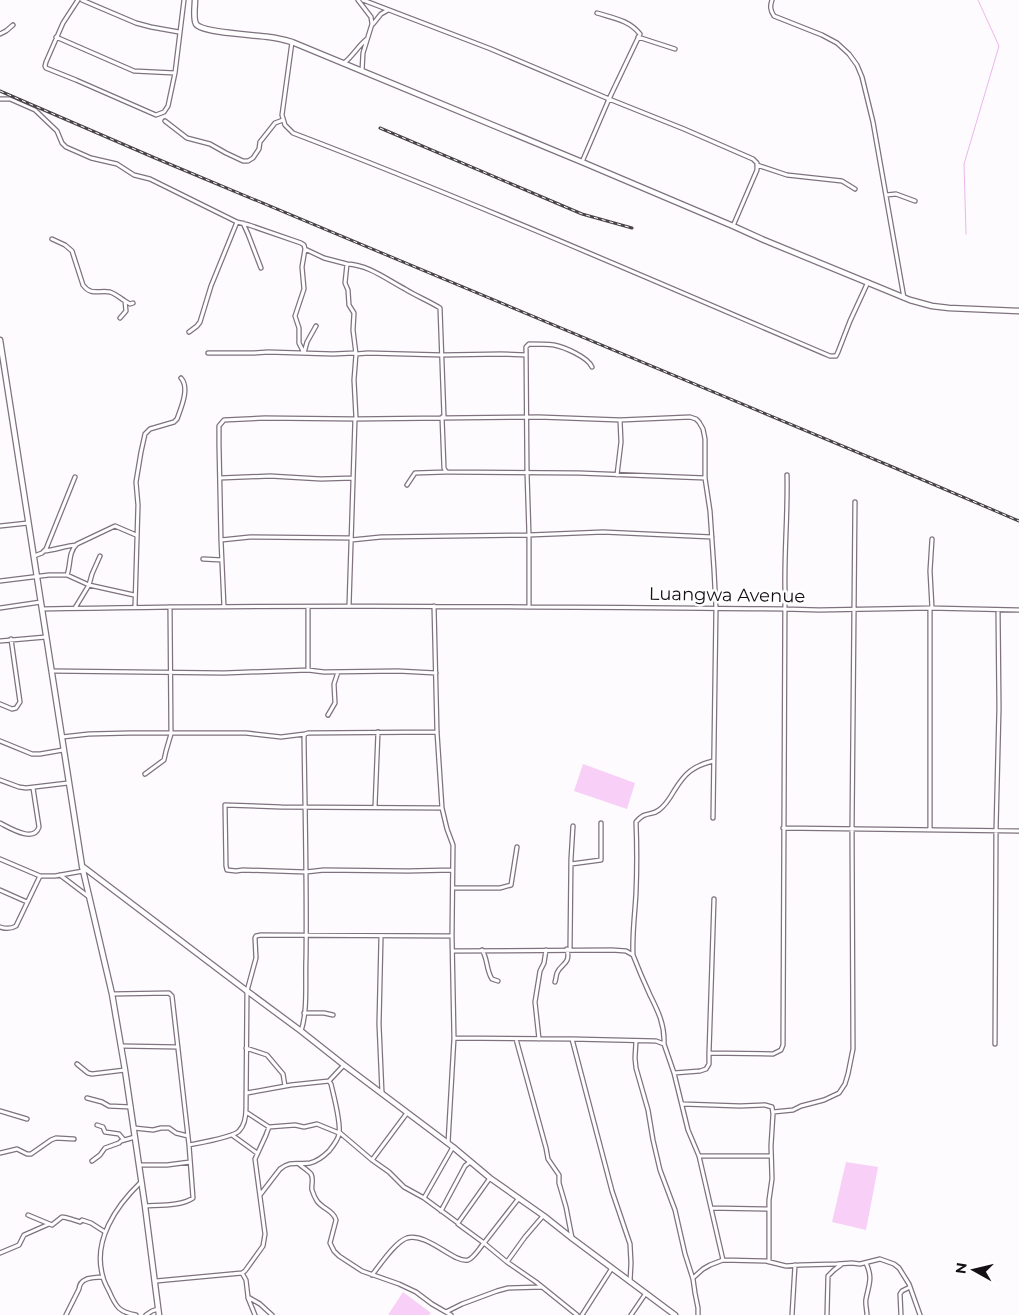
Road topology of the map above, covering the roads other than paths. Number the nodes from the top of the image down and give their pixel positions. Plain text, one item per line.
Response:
1 (78, 0) edge
2 (82, 0) edge
3 (184, 0) edge
4 (195, 0) edge
5 (358, 0) edge
6 (363, 0) edge
7 (772, 0) edge
8 (390, 10) junction
9 (597, 13) dead end
10 (372, 24) junction
11 (13, 25) dead end
12 (179, 32) junction
13 (0, 34) edge
14 (56, 37) junction
15 (638, 37) junction
16 (368, 38) junction
17 (292, 42) junction
18 (675, 49) dead end
19 (344, 63) junction
20 (362, 71) junction
21 (175, 73) junction
22 (0, 99) edge
23 (609, 99) junction
24 (283, 120) junction
25 (165, 121) dead end
26 (582, 162) junction
27 (757, 165) junction
28 (855, 189) dead end
29 (886, 195) junction
30 (915, 200) dead end
31 (237, 222) junction
32 (242, 223) junction
33 (734, 226) junction
34 (52, 239) dead end
35 (305, 249) junction
36 (347, 264) junction
37 (261, 268) dead end
38 (868, 282) junction
39 (904, 298) junction
40 (124, 301) junction
41 (133, 303) dead end
42 (1019, 311) edge
43 (120, 318) dead end
44 (316, 326) dead end
45 (189, 332) dead end
46 (0, 340) edge
47 (208, 353) dead end
48 (304, 353) junction
49 (356, 354) junction
50 (442, 355) junction
51 (526, 355) junction
52 (592, 366) dead end
53 (181, 378) dead end
54 (443, 417) junction
55 (526, 417) junction
56 (355, 418) junction
57 (620, 420) junction
58 (447, 472) junction
59 (527, 472) junction
60 (617, 475) junction
61 (787, 475) dead end
62 (75, 476) dead end
63 (220, 478) junction
64 (353, 478) junction
65 (705, 478) junction
66 (406, 485) dead end
67 (855, 502) dead end
68 (29, 523) junction
69 (0, 526) edge
70 (136, 535) junction
71 (529, 535) junction
72 (712, 537) junction
73 (351, 539) junction
74 (932, 539) dead end
75 (221, 540) junction
76 (76, 545) junction
77 (43, 551) junction
78 (34, 556) junction
79 (100, 556) dead end
80 (204, 560) dead end
81 (222, 560) junction
82 (67, 575) junction
83 (37, 576) junction
84 (0, 581) edge
85 (89, 585) junction
86 (134, 595) junction
87 (41, 602) junction
88 (308, 606) junction
89 (350, 606) junction
90 (434, 606) junction
91 (529, 606) junction
92 (135, 607) junction
93 (170, 607) junction
94 (224, 607) junction
95 (0, 608) edge
96 (75, 608) junction
97 (716, 608) junction
98 (931, 608) junction
99 (42, 609) junction
100 (785, 609) junction
101 (854, 610) junction
102 (998, 610) junction
103 (1019, 610) edge
104 (46, 637) junction
105 (11, 639) junction
106 (0, 641) edge
107 (308, 670) junction
108 (52, 671) junction
109 (171, 671) junction
110 (339, 672) junction
111 (436, 672) junction
112 (0, 704) edge
113 (328, 715) dead end
114 (378, 732) junction
115 (437, 732) junction
116 (171, 734) junction
117 (305, 734) junction
118 (61, 737) junction
119 (0, 741) edge
120 (63, 750) junction
121 (714, 761) junction
122 (145, 774) dead end
123 (0, 780) edge
124 (68, 783) junction
125 (33, 788) junction
126 (305, 806) junction
127 (375, 807) junction
128 (442, 808) junction
129 (713, 818) dead end
130 (0, 823) edge
131 (601, 823) dead end
132 (573, 826) dead end
133 (783, 828) junction
134 (852, 830) junction
135 (930, 830) junction
136 (996, 831) junction
137 (1019, 831) edge
138 (517, 847) dead end
139 (0, 859) edge
140 (571, 864) junction
141 (82, 869) junction
142 (452, 870) junction
143 (306, 872) junction
144 (60, 875) junction
145 (40, 876) junction
146 (453, 888) junction
147 (0, 890) edge
148 (90, 897) junction
149 (714, 899) dead end
150 (27, 902) junction
151 (0, 927) edge
152 (306, 936) junction
153 (381, 936) junction
154 (452, 936) junction
155 (568, 949) junction
156 (482, 950) junction
157 (546, 950) junction
158 (453, 951) junction
159 (633, 955) junction
160 (498, 980) dead end
161 (555, 982) dead end
162 (247, 991) junction
163 (112, 994) junction
164 (304, 1013) junction
165 (333, 1015) dead end
166 (301, 1031) junction
167 (454, 1038) junction
168 (516, 1039) junction
169 (539, 1039) junction
170 (572, 1039) junction
171 (636, 1040) junction
172 (664, 1044) junction
173 (995, 1044) dead end
174 (121, 1046) junction
175 (178, 1047) junction
176 (246, 1048) junction
177 (709, 1053) junction
178 (78, 1064) dead end
179 (344, 1065) junction
180 (125, 1070) junction
181 (674, 1073) junction
182 (330, 1081) junction
183 (285, 1086) junction
184 (247, 1093) junction
185 (382, 1094) junction
186 (88, 1098) dead end
187 (683, 1104) junction
188 (131, 1107) junction
189 (0, 1111) edge
190 (246, 1112) junction
191 (774, 1112) junction
192 (407, 1113) junction
193 (27, 1119) dead end
194 (97, 1125) dead end
195 (269, 1127) junction
196 (134, 1128) junction
197 (339, 1133) junction
198 (232, 1135) junction
199 (188, 1136) junction
200 (135, 1138) junction
201 (74, 1139) dead end
202 (124, 1140) junction
203 (448, 1143) junction
204 (189, 1144) junction
205 (453, 1147) junction
206 (0, 1153) edge
207 (257, 1153) junction
208 (699, 1156) junction
209 (771, 1156) junction
210 (372, 1160) junction
211 (92, 1161) dead end
212 (190, 1162) junction
213 (470, 1162) junction
214 (298, 1164) junction
215 (139, 1165) junction
216 (490, 1178) junction
217 (141, 1182) junction
218 (260, 1196) junction
219 (424, 1198) junction
220 (519, 1198) junction
221 (145, 1206) junction
222 (710, 1208) junction
223 (769, 1209) junction
224 (441, 1211) junction
225 (28, 1214) dead end
226 (544, 1216) junction
227 (50, 1224) junction
228 (458, 1224) junction
229 (104, 1232) junction
230 (573, 1239) junction
231 (484, 1243) junction
232 (0, 1253) edge
233 (723, 1260) junction
234 (508, 1262) junction
235 (769, 1262) junction
236 (866, 1263) junction
237 (842, 1264) junction
238 (795, 1265) junction
239 (612, 1268) junction
240 (242, 1273) junction
241 (372, 1275) junction
242 (102, 1277) junction
243 (693, 1279) junction
244 (156, 1281) junction
245 (630, 1282) junction
246 (542, 1287) junction
247 (910, 1287) junction
248 (646, 1293) junction
249 (248, 1297) junction
250 (159, 1312) edge
251 (446, 1312) junction
252 (66, 1315) edge
253 (136, 1315) edge
254 (146, 1315) edge
255 (255, 1315) edge
256 (271, 1315) edge
257 (451, 1315) edge
258 (577, 1315) edge
259 (582, 1315) edge
260 (631, 1315) edge
261 (675, 1315) edge
262 (698, 1315) edge
263 (792, 1315) edge
264 (827, 1315) edge
265 (867, 1315) edge
266 (901, 1315) edge
267 (920, 1315) edge

1 - 14 street
2 - 12 street
3 - 12 street
4 - 17 street
5 - 10 street
6 - 8 street
7 - 29 street
8 - 10 street
8 - 23 street
9 - 15 street
10 - 16 street
11 - 13 street
12 - 21 street
14 - 21 street
14 - 21 street
15 - 18 street
15 - 23 street
16 - 19 street
16 - 20 street
17 - 19 street
17 - 24 street
19 - 20 street
20 - 26 street
22 - 31 street
23 - 26 street
23 - 27 street
24 - 25 street
24 - 38 street
26 - 33 street
27 - 28 street
27 - 33 street
29 - 30 street
29 - 39 street
31 - 32 street
31 - 45 street
32 - 35 street
32 - 37 street
33 - 38 street
34 - 40 street
35 - 36 street
35 - 48 street
36 - 49 street
36 - 50 street
38 - 39 street
39 - 42 street
40 - 41 street
40 - 43 street
44 - 48 street
46 - 68 street
47 - 48 street
48 - 49 street
49 - 50 street
49 - 56 street
50 - 51 street
50 - 54 street
51 - 52 street
51 - 55 street
53 - 70 street
54 - 55 street
54 - 56 street
54 - 58 street
55 - 57 street
55 - 59 street
56 - 63 street
56 - 64 street
57 - 60 street
57 - 65 street
58 - 59 street
58 - 66 street
59 - 60 street
59 - 71 street
60 - 65 street
61 - 100 street
62 - 77 street
63 - 64 street
63 - 75 street
64 - 73 street
65 - 72 street
67 - 101 street
68 - 69 street
68 - 78 street
70 - 76 street
70 - 86 street
71 - 72 street
71 - 73 street
71 - 91 street
72 - 97 street
73 - 75 street
73 - 89 street
74 - 98 street
75 - 81 street
76 - 77 street
76 - 82 street
77 - 78 street
78 - 83 street
79 - 85 street
80 - 81 street
81 - 94 street
82 - 83 street
82 - 85 street
83 - 84 street
83 - 87 street
85 - 86 street
85 - 96 street
86 - 92 street
87 - 95 street
87 - 99 street
88 - 89 street, Luangwa Avenue
88 - 94 street, Luangwa Avenue
88 - 107 street
89 - 90 street, Luangwa Avenue
90 - 91 street, Luangwa Avenue
90 - 111 street
91 - 97 street, Luangwa Avenue
92 - 93 street, Luangwa Avenue
92 - 96 street, Luangwa Avenue
93 - 94 street, Luangwa Avenue
93 - 109 street
96 - 99 street, Luangwa Avenue
97 - 100 street, Luangwa Avenue
97 - 121 street
98 - 101 street, Luangwa Avenue
98 - 102 street, Luangwa Avenue
98 - 135 street
99 - 104 street
100 - 101 street, Luangwa Avenue
100 - 133 street
101 - 134 street
102 - 103 street, Luangwa Avenue
102 - 136 street
104 - 105 street
104 - 108 street
105 - 106 street
105 - 112 street
107 - 109 street
107 - 110 street
108 - 109 street
108 - 118 street
109 - 116 street
110 - 111 street
110 - 113 street
111 - 115 street
114 - 115 street
114 - 117 street
114 - 127 street
115 - 128 street
116 - 117 street
116 - 118 street
116 - 122 street
117 - 126 street
118 - 120 street
119 - 120 street
120 - 124 street
121 - 129 street
121 - 159 street
123 - 125 street
124 - 125 street
124 - 141 street
125 - 130 street
126 - 127 street
126 - 143 street
126 - 143 street
127 - 128 street
128 - 142 street
131 - 140 street
132 - 140 street
133 - 134 street
133 - 177 street
134 - 135 street
134 - 191 street
135 - 136 street
136 - 137 street
136 - 173 street
138 - 146 street
139 - 145 street
140 - 155 street
141 - 144 street
141 - 148 street
141 - 162 street
142 - 143 street
142 - 146 street
143 - 152 street
144 - 145 street
144 - 148 street
145 - 150 street
146 - 154 street
147 - 150 street
148 - 163 street
149 - 177 street
150 - 151 street
152 - 153 street
152 - 162 street
152 - 164 street
153 - 154 street
153 - 185 street
154 - 158 street
155 - 157 street
155 - 159 street
155 - 161 street
156 - 157 street
156 - 158 street
156 - 160 street
157 - 169 street
158 - 167 street
159 - 172 street
162 - 166 street
162 - 176 street
163 - 174 street
163 - 175 street
164 - 165 street
164 - 166 street
166 - 179 street
167 - 168 street
167 - 203 street
168 - 169 street
168 - 230 street
169 - 170 street
170 - 171 street
170 - 245 street
171 - 172 street
171 - 243 street
172 - 181 street
174 - 175 street
174 - 180 street
175 - 199 street
176 - 183 street
176 - 184 street
177 - 181 street
178 - 180 street
179 - 182 street
179 - 185 street
180 - 188 street
181 - 187 street
182 - 183 street
182 - 197 street
183 - 184 street
184 - 190 street
185 - 192 street
186 - 188 street
187 - 191 street
187 - 208 street
188 - 196 street
189 - 193 street
190 - 195 street
190 - 198 street
191 - 209 street
192 - 203 street
192 - 210 street
194 - 202 street
195 - 197 street
195 - 207 street
196 - 199 street
196 - 200 street
197 - 210 street
197 - 214 street
198 - 204 street
198 - 207 street
199 - 204 street
200 - 202 street
200 - 215 street
201 - 206 street
202 - 211 street
203 - 205 street
204 - 212 street
205 - 213 street
205 - 219 street
207 - 218 street
208 - 209 street
208 - 222 street
209 - 223 street
210 - 219 street
212 - 215 street
212 - 221 street
213 - 216 street
213 - 224 street
214 - 218 street
214 - 241 street
215 - 217 street
216 - 220 street
216 - 228 street
217 - 221 street
217 - 229 street
218 - 240 street
219 - 224 street
220 - 226 street
220 - 231 street
221 - 244 street
222 - 223 street
222 - 233 street
223 - 235 street
224 - 228 street
225 - 227 street
226 - 230 street
226 - 234 street
227 - 229 street
227 - 232 street
228 - 231 street
229 - 242 street
230 - 239 street
231 - 234 street
231 - 241 street
233 - 235 street
233 - 243 street
234 - 246 street
235 - 238 street
236 - 237 street
236 - 247 street
236 - 265 street
237 - 238 street
237 - 264 street
238 - 263 street
239 - 245 street
239 - 259 street
240 - 244 street
240 - 249 street
241 - 251 street
242 - 252 street
242 - 253 street
243 - 262 street
244 - 250 street
245 - 248 street
246 - 251 street
246 - 258 street
247 - 266 street
247 - 267 street
248 - 260 street
248 - 261 street
249 - 255 street
249 - 256 street
250 - 254 street
251 - 257 street

